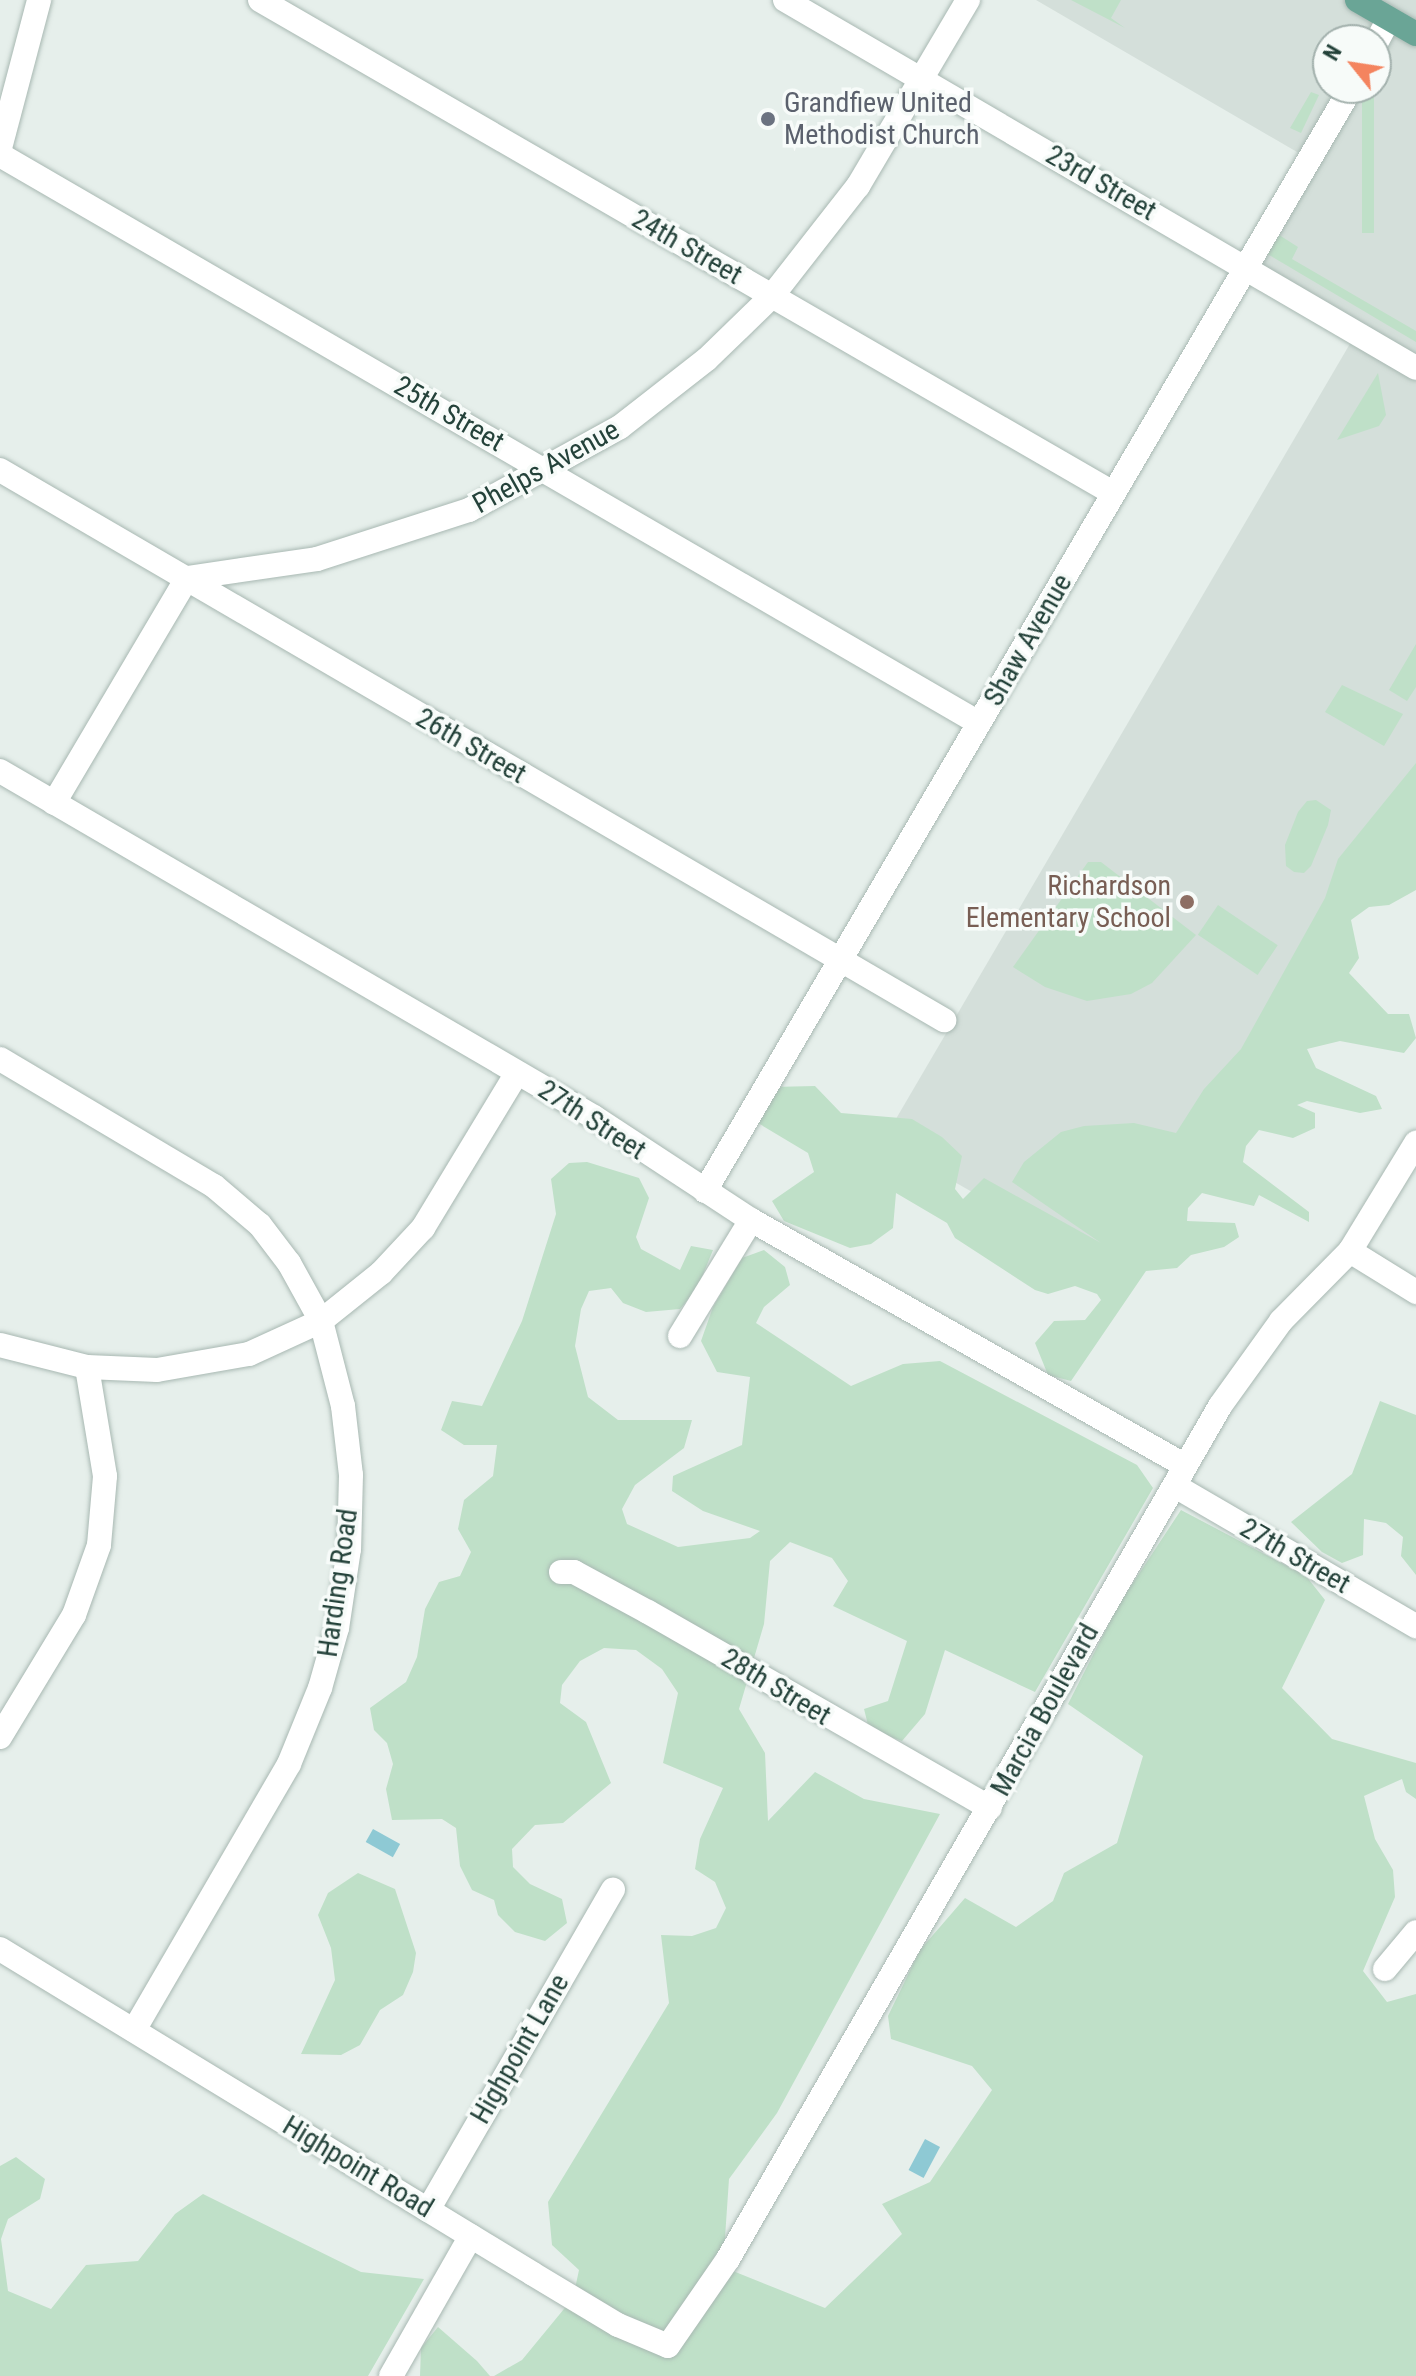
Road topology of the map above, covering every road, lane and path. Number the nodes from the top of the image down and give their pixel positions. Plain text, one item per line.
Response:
1 (39, 0) edge
2 (260, 0) edge
3 (785, 0) edge
4 (968, 0) edge
5 (1357, 0) edge
6 (1389, 19) junction
7 (1386, 24) edge
8 (1416, 34) edge
9 (922, 78) junction
10 (1342, 104) edge
11 (0, 148) edge
12 (0, 155) edge
13 (1246, 267) junction
14 (772, 296) junction
15 (1416, 368) edge
16 (544, 469) junction
17 (0, 470) edge
18 (1113, 493) junction
19 (187, 578) junction
20 (979, 723) junction
21 (0, 771) edge
22 (54, 803) junction
23 (839, 961) junction
24 (944, 1020) dead end
25 (0, 1059) edge
26 (517, 1073) junction
27 (1416, 1143) edge
28 (705, 1191) junction
29 (751, 1220) junction
30 (1350, 1251) junction
31 (1416, 1292) edge
32 (321, 1321) junction
33 (680, 1336) dead end
34 (0, 1345) edge
35 (87, 1367) junction
36 (1180, 1476) junction
37 (561, 1572) dead end
38 (1416, 1626) edge
39 (0, 1737) edge
40 (990, 1808) junction
41 (613, 1889) dead end
42 (1416, 1932) edge
43 (0, 1949) edge
44 (1385, 1969) dead end
45 (134, 2030) junction
46 (428, 2210) junction
47 (471, 2236) junction
48 (703, 2299) joint
49 (391, 2376) edge

1 - 11 street
2 - 14 street, 24th Street
3 - 9 street, 23rd Street
4 - 9 street, Phelps Avenue
5 - 6 main road
6 - 7 street
6 - 8 main road
9 - 13 street, 23rd Street
9 - 14 street, Phelps Avenue
10 - 13 street, Shaw Avenue
12 - 16 street, 25th Street
13 - 15 street, 23rd Street
13 - 18 street, Shaw Avenue
14 - 16 street, Phelps Avenue
14 - 18 street, 24th Street
16 - 19 street, Phelps Avenue
16 - 20 street, 25th Street
17 - 19 street, 26th Street
18 - 20 street, Shaw Avenue
19 - 22 street
19 - 23 street, 26th Street
20 - 23 street, Shaw Avenue
21 - 22 street, 27th Street
22 - 26 street, 27th Street
23 - 24 street, 26th Street
23 - 28 street, Shaw Avenue
25 - 32 street, Harding Road
26 - 28 street, 27th Street
26 - 32 street
27 - 30 street, Marcia Boulevard
28 - 29 street, 27th Street
29 - 33 street
29 - 36 street, 27th Street
30 - 31 street
30 - 36 street, Marcia Boulevard
32 - 35 street
32 - 45 street, Harding Road
34 - 35 street
35 - 39 street
36 - 38 street, 27th Street
36 - 40 street, Marcia Boulevard
37 - 40 street, 28th Street
40 - 48 street, Marcia Boulevard
41 - 46 street, Highpoint Lane
42 - 44 street
43 - 45 street, Highpoint Road
45 - 46 street, Highpoint Road
46 - 47 street, Highpoint Road
47 - 48 street, Highpoint Road
47 - 49 street

